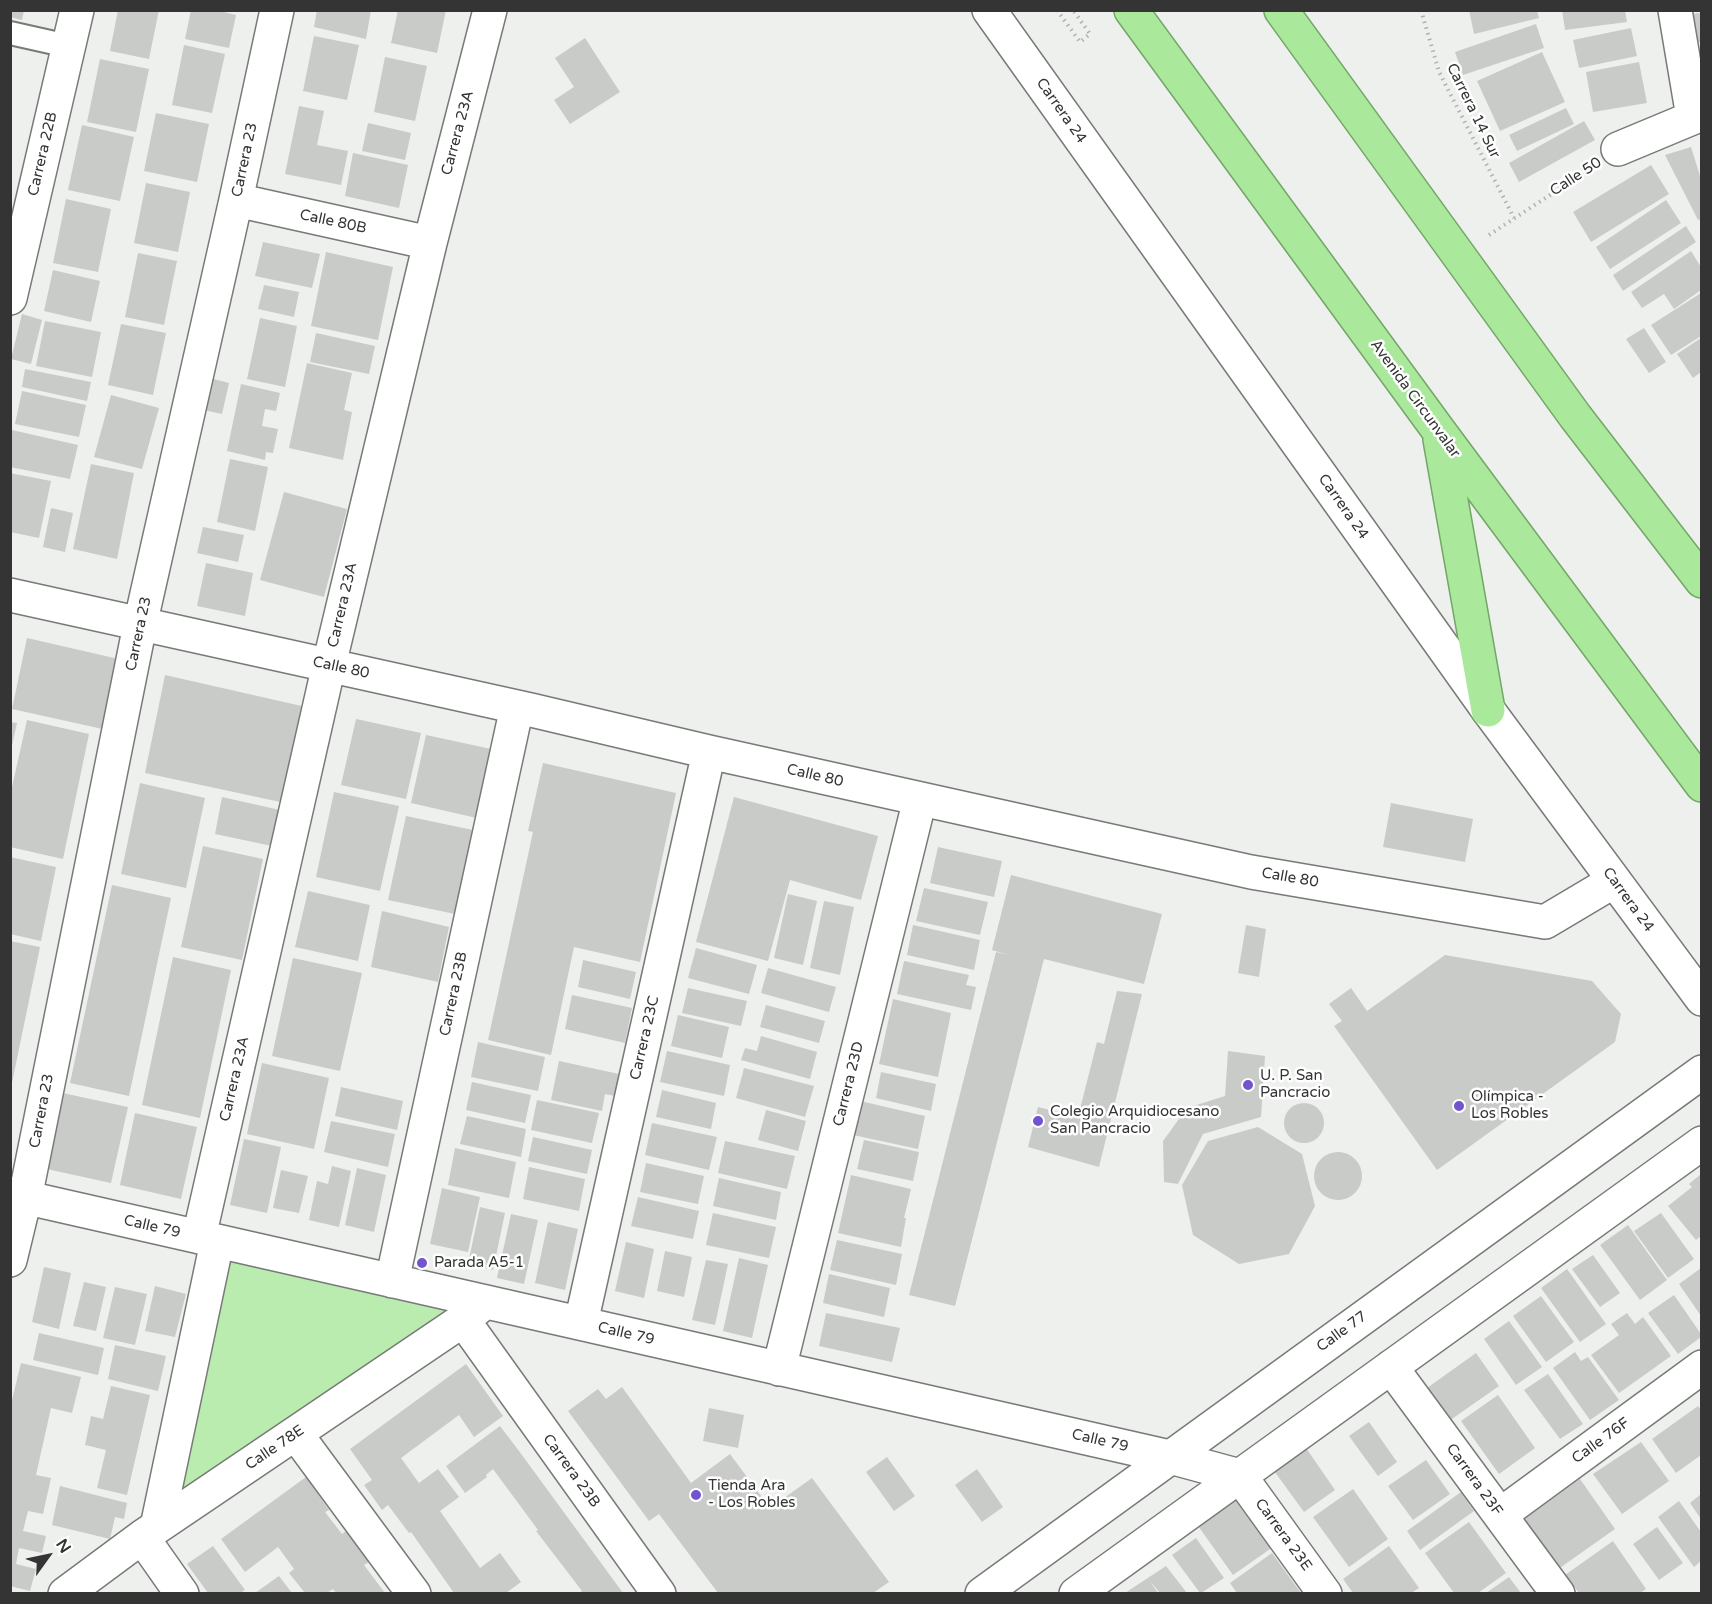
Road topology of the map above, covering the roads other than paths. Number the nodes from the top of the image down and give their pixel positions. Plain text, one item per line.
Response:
1 (77, 10) edge
2 (276, 10) edge
3 (490, 10) edge
4 (989, 10) edge
5 (1131, 10) edge
6 (1281, 10) edge
7 (1674, 10) edge
8 (10, 33) edge
9 (68, 46) junction
10 (1697, 115) edge
11 (1618, 149) road end
12 (236, 200) junction
13 (430, 243) junction
14 (10, 298) edge
15 (1439, 431) junction
16 (1674, 545) junction
17 (1701, 564) edge
18 (1701, 581) edge
19 (10, 595) edge
20 (140, 625) junction
21 (329, 665) junction
22 (517, 707) junction
23 (1488, 710) junction
24 (709, 752) junction
25 (1701, 785) edge
26 (920, 799) junction
27 (1614, 881) junction
28 (1701, 999) edge
29 (1701, 1072) edge
30 (1701, 1143) edge
31 (18, 1196) edge
32 (208, 1240) junction
33 (10, 1260) edge
34 (392, 1281) junction
35 (474, 1311) junction
36 (581, 1323) junction
37 (1391, 1367) junction
38 (1701, 1367) edge
39 (779, 1369) junction
40 (296, 1434) junction
41 (1170, 1457) junction
42 (1240, 1476) junction
43 (1500, 1515) junction
44 (149, 1532) junction
45 (1094, 1588) edge
46 (65, 1593) edge
47 (182, 1593) edge
48 (414, 1593) edge
49 (658, 1593) edge
50 (982, 1593) edge
51 (1325, 1593) edge
52 (1558, 1593) edge

1 - 9 street, Carrera 22B
2 - 12 street, Carrera 23
3 - 13 street, Carrera 23A
4 - 23 street, Carrera 24
5 - 15 highway, Avenida Circunvalar
6 - 16 highway
7 - 10 street
8 - 9 lane
9 - 14 street, Carrera 22B
10 - 11 street, Calle 50
12 - 13 street, Calle 80B
12 - 20 street, Carrera 23
13 - 21 street, Carrera 23A
15 - 23 highway
15 - 25 highway, Avenida Circunvalar
16 - 17 street
16 - 18 highway
19 - 20 street, Calle 80
20 - 21 street, Calle 80
20 - 31 street, Carrera 23
21 - 22 street, Calle 80
21 - 32 street, Carrera 23A
22 - 24 street, Calle 80
22 - 34 street, Carrera 23B
23 - 27 street, Carrera 24
24 - 26 street, Calle 80
24 - 36 street, Carrera 23C
26 - 27 street, Calle 80
26 - 39 street, Carrera 23D
27 - 28 street, Carrera 24
29 - 41 street, Calle 77
30 - 37 street
31 - 32 street, Calle 79
31 - 33 street, Carrera 23
32 - 34 street, Calle 79
32 - 44 street, Carrera 23A
34 - 35 street, Calle 79
35 - 36 street, Calle 79
35 - 40 street, Calle 78E
35 - 49 street, Carrera 23B
36 - 39 street, Calle 79
37 - 42 street
37 - 43 street, Carrera 23F
38 - 43 street, Calle 76F
39 - 41 street, Calle 79
40 - 44 street, Calle 78E
40 - 48 street
41 - 42 street, Calle 79
41 - 50 street, Calle 77
42 - 45 street
42 - 51 street, Carrera 23E
43 - 52 street, Carrera 23F
44 - 46 street, Calle 78E
44 - 47 street

